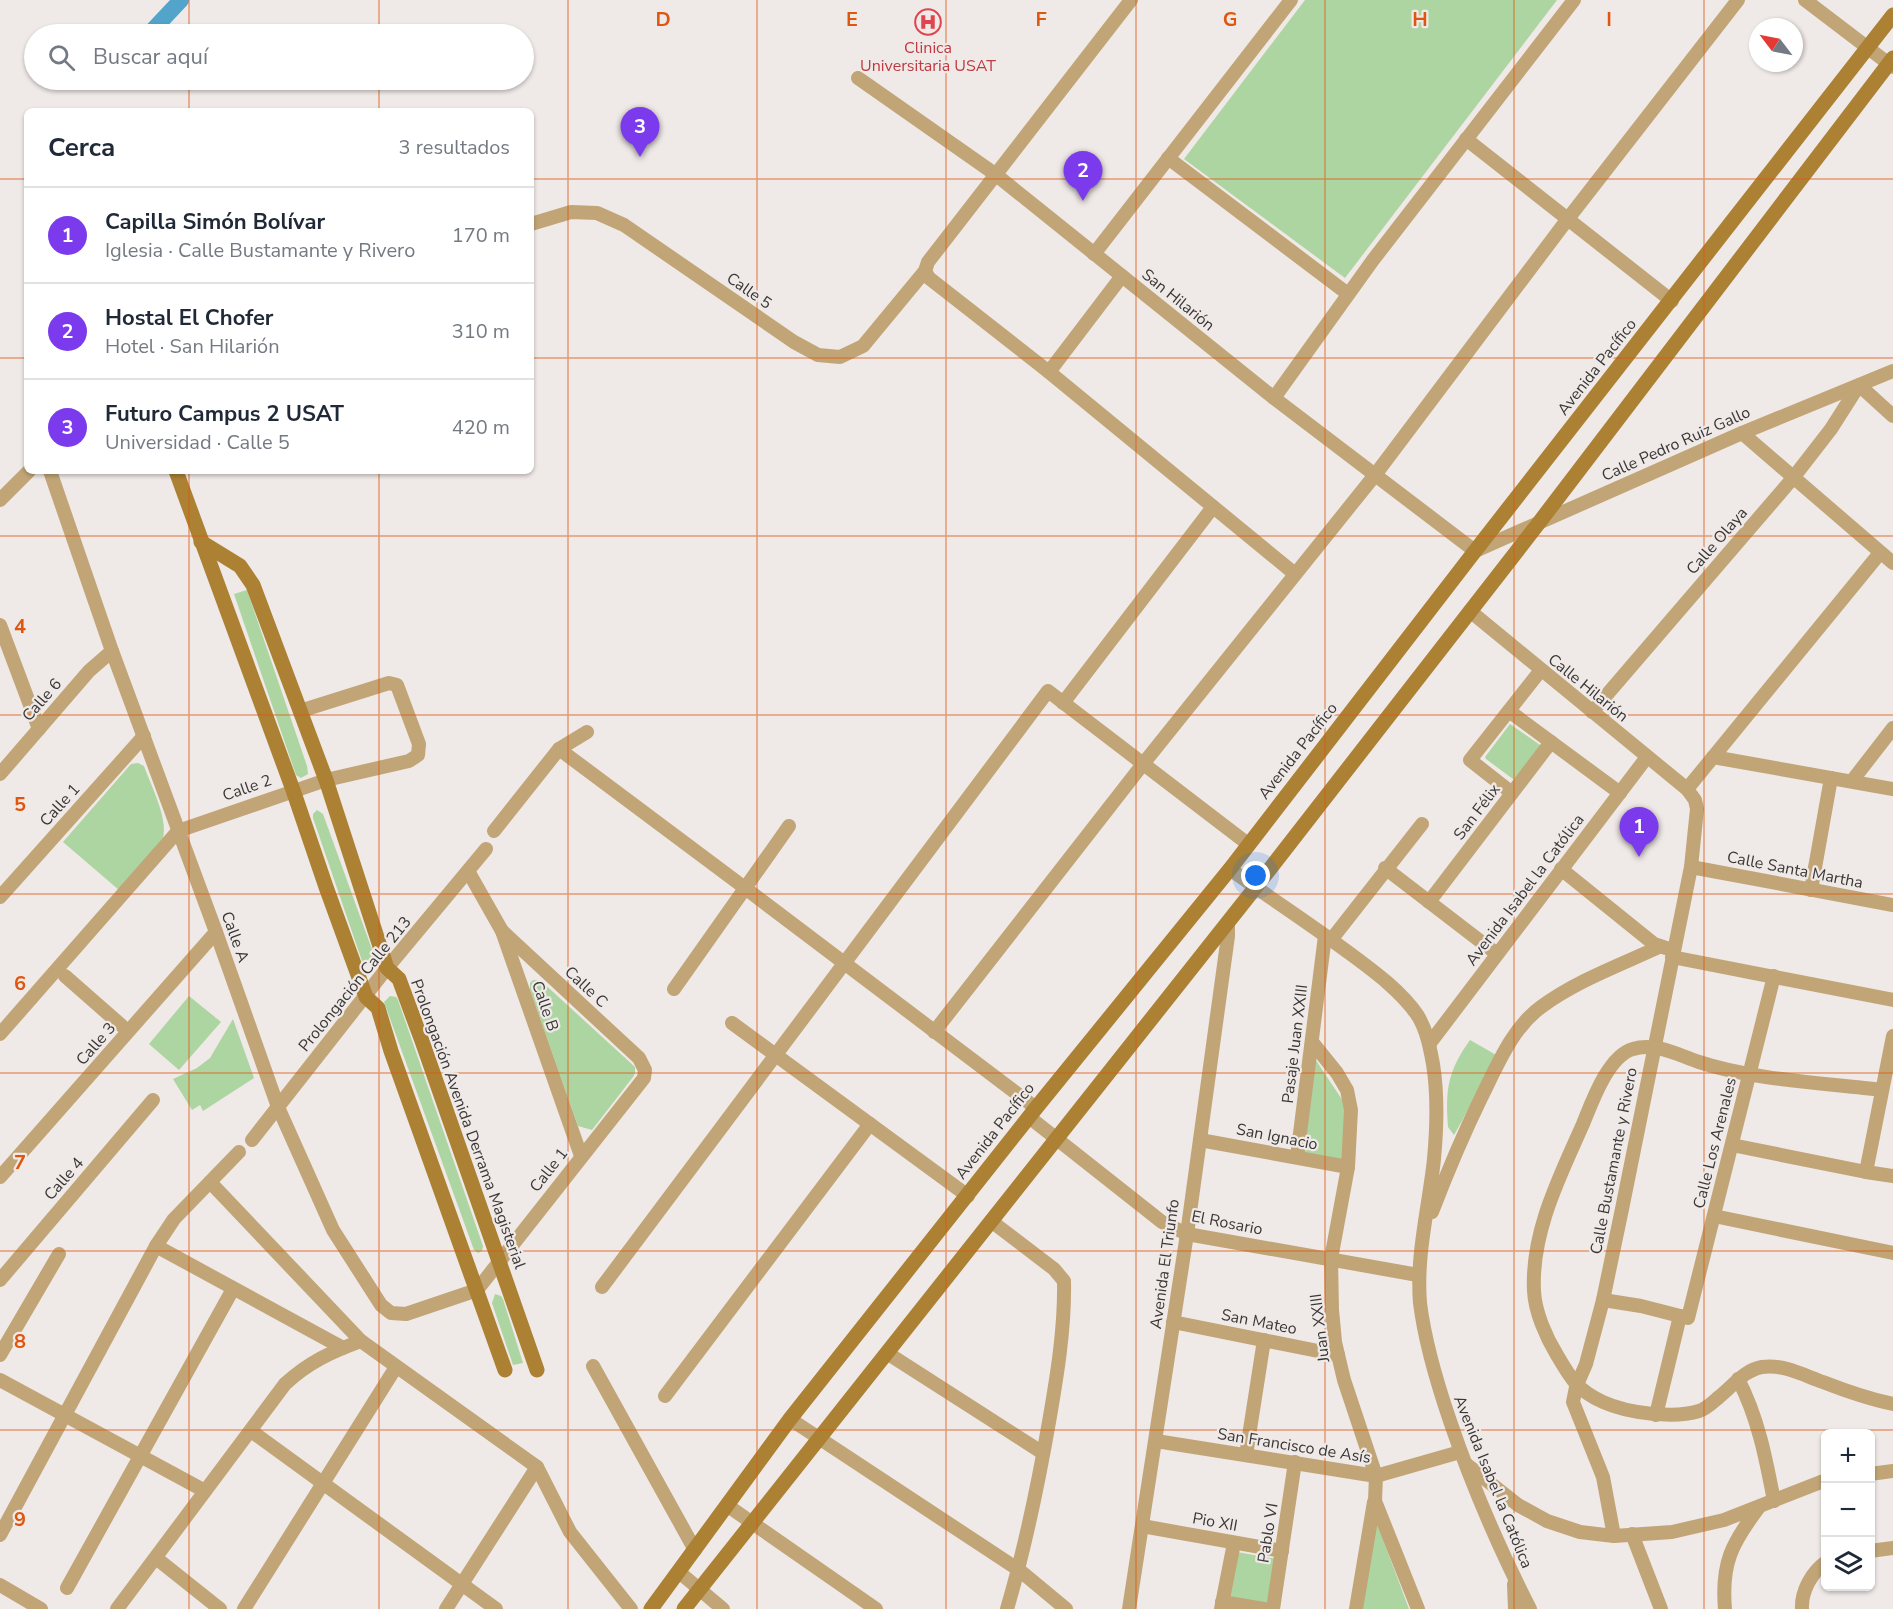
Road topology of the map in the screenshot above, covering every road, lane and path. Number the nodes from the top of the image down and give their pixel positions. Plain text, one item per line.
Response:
1 (1131, 0) edge
2 (1574, 0) edge
3 (1738, 0) edge
4 (1805, 0) edge
5 (1286, 2) edge
6 (1893, 15) edge
7 (1868, 48) junction
8 (1892, 63) edge
9 (858, 78) dead end
10 (1466, 139) junction
11 (1168, 158) junction
12 (995, 174) junction
13 (1567, 220) junction
14 (534, 223) edge
15 (1094, 254) junction
16 (925, 271) junction
17 (1122, 276) junction
18 (1348, 294) junction
19 (1672, 301) junction
20 (1893, 371) edge
21 (1049, 372) junction
22 (1859, 385) junction
23 (1274, 398) junction
24 (1893, 416) edge
25 (1742, 433) junction
26 (26, 474) edge
27 (51, 474) edge
28 (177, 474) edge
29 (1375, 475) junction
30 (1793, 478) junction
31 (0, 496) edge
32 (1214, 507) junction
33 (1538, 524) junction
34 (201, 542) junction
35 (1475, 551) junction
36 (1880, 553) junction
37 (1893, 563) edge
38 (1295, 574) junction
39 (1470, 611) junction
40 (0, 625) edge
41 (112, 651) junction
42 (1541, 670) junction
43 (1063, 703) junction
44 (300, 711) junction
45 (1509, 711) junction
46 (1592, 712) junction
47 (1893, 728) edge
48 (39, 729) junction
49 (586, 732) dead end
50 (144, 736) junction
51 (1551, 742) junction
52 (559, 749) junction
53 (1647, 758) junction
54 (1713, 758) junction
55 (1143, 764) junction
56 (0, 774) edge
57 (1831, 778) junction
58 (326, 780) junction
59 (1852, 781) junction
60 (1687, 789) junction
61 (1893, 789) edge
62 (293, 790) junction
63 (1512, 793) junction
64 (1620, 793) junction
65 (1422, 824) dead end
66 (789, 826) dead end
67 (178, 831) junction
68 (494, 831) dead end
69 (1248, 844) junction
70 (486, 849) dead end
71 (1691, 867) junction
72 (1561, 868) junction
73 (1230, 869) junction
74 (1386, 869) junction
75 (468, 871) junction
76 (745, 888) junction
77 (1255, 888) junction
78 (1811, 890) junction
79 (0, 897) edge
80 (1430, 902) junction
81 (1893, 905) edge
82 (1228, 922) junction
83 (502, 931) junction
84 (216, 932) junction
85 (1328, 938) junction
86 (1659, 947) junction
87 (1673, 953) junction
88 (1497, 954) junction
89 (844, 963) junction
90 (387, 968) junction
91 (65, 976) dead end
92 (1774, 976) junction
93 (674, 989) dead end
94 (366, 997) junction
95 (1893, 1000) edge
96 (732, 1023) dead end
97 (122, 1026) dead end
98 (934, 1032) junction
99 (0, 1034) edge
100 (1312, 1042) junction
101 (1430, 1043) junction
102 (1892, 1043) edge
103 (1654, 1046) junction
104 (776, 1054) junction
105 (645, 1070) joint
106 (1750, 1074) junction
107 (1882, 1090) junction
108 (153, 1100) dead end
109 (278, 1107) junction
110 (1032, 1113) junction
111 (870, 1124) junction
112 (1056, 1139) junction
113 (252, 1140) dead end
114 (1200, 1140) junction
115 (1732, 1145) junction
116 (239, 1152) dead end
117 (581, 1156) junction
118 (1297, 1157) junction
119 (1348, 1167) junction
120 (1866, 1172) junction
121 (1893, 1176) edge
122 (0, 1177) edge
123 (210, 1182) junction
124 (968, 1196) junction
125 (1714, 1216) junction
126 (991, 1221) junction
127 (1186, 1234) junction
128 (1422, 1239) junction
129 (156, 1246) junction
130 (1893, 1253) edge
131 (59, 1254) dead end
132 (1331, 1260) junction
133 (498, 1262) junction
134 (1418, 1275) junction
135 (0, 1280) edge
136 (602, 1287) dead end
137 (233, 1289) junction
138 (477, 1290) junction
139 (1603, 1300) junction
140 (1684, 1317) junction
141 (1173, 1322) junction
142 (1264, 1340) junction
143 (361, 1341) junction
144 (343, 1348) junction
145 (887, 1353) junction
146 (0, 1355) edge
147 (1338, 1355) junction
148 (593, 1366) dead end
149 (396, 1367) junction
150 (505, 1370) dead end
151 (537, 1370) dead end
152 (1738, 1379) junction
153 (0, 1380) edge
154 (1576, 1387) junction
155 (665, 1396) dead end
156 (1893, 1404) edge
157 (65, 1415) junction
158 (1656, 1415) junction
159 (790, 1419) junction
160 (251, 1431) junction
161 (819, 1438) junction
162 (1156, 1441) junction
163 (1043, 1453) junction
164 (1246, 1455) junction
165 (141, 1456) junction
166 (1463, 1457) junction
167 (1295, 1462) junction
168 (537, 1467) junction
169 (1893, 1471) edge
170 (1875, 1473) edge
171 (1376, 1476) junction
172 (1821, 1482) edge
173 (324, 1483) junction
174 (205, 1491) junction
175 (1375, 1501) junction
176 (1774, 1501) junction
177 (728, 1506) junction
178 (1759, 1506) junction
179 (753, 1522) junction
180 (1142, 1526) junction
181 (1632, 1534) junction
182 (0, 1535) edge
183 (1614, 1536) junction
184 (1234, 1543) junction
185 (1893, 1548) edge
186 (695, 1550) junction
187 (1875, 1550) edge
188 (1282, 1551) junction
189 (156, 1558) junction
190 (1821, 1566) edge
191 (1019, 1570) junction
192 (679, 1572) junction
193 (1514, 1578) junction
194 (462, 1584) junction
195 (0, 1585) edge
196 (67, 1588) dead end
197 (699, 1589) junction
198 (1221, 1606) edge
199 (1659, 1608) edge
200 (40, 1609) edge
201 (117, 1609) edge
202 (220, 1609) edge
203 (244, 1609) edge
204 (446, 1609) edge
205 (496, 1609) edge
206 (631, 1609) edge
207 (651, 1609) edge
208 (684, 1609) edge
209 (723, 1609) edge
210 (876, 1609) edge
211 (1007, 1609) edge
212 (1066, 1609) edge
213 (1128, 1609) edge
214 (1264, 1609) edge
215 (1273, 1609) edge
216 (1356, 1609) edge
217 (1419, 1609) edge
218 (1515, 1609) edge
219 (1530, 1609) edge
220 (1725, 1609) edge
221 (1802, 1609) edge

1 - 12 street, Calle 5
2 - 10 street
3 - 13 street
4 - 7 street
5 - 11 street
6 - 7 street, Avenida Pacífico
7 - 8 street
7 - 19 street, Avenida Pacífico
8 - 33 street
9 - 12 street, San Hilarión
10 - 13 street
10 - 18 street
11 - 15 street
11 - 18 street
12 - 15 street, San Hilarión
12 - 16 street, Calle 5
13 - 19 street
13 - 29 street
14 - 16 street, Calle 5
15 - 17 street, San Hilarión
16 - 21 street
17 - 21 street
17 - 23 street, San Hilarión
18 - 23 street
19 - 35 street, Avenida Pacífico
20 - 22 street, Calle Pedro Ruiz Gallo
21 - 32 street
22 - 24 street
22 - 25 street, Calle Pedro Ruiz Gallo
22 - 30 street, Calle Olaya
23 - 29 street, San Hilarión
25 - 30 street
25 - 33 street, Calle Pedro Ruiz Gallo
26 - 31 street
27 - 41 street, Calle A
28 - 34 street
29 - 35 street, San Hilarión
29 - 38 street
30 - 36 street
30 - 46 street, Calle Olaya
32 - 38 street
32 - 43 street
33 - 35 street, Calle Pedro Ruiz Gallo
33 - 39 street
34 - 44 street, Prolongación Avenida Derrama Magisterial
34 - 62 street
35 - 69 street, Avenida Pacífico
36 - 37 street
36 - 54 street
38 - 55 street
39 - 42 street, Calle Hilarión
39 - 77 street
40 - 48 street
41 - 48 street, Calle 6
41 - 50 street, Calle A
42 - 45 street
42 - 46 street, Calle Hilarión
43 - 55 street
43 - 89 street
44 - 58 street, Prolongación Avenida Derrama Magisterial
44 - 58 street, Calle 2
45 - 51 street
45 - 63 street
46 - 53 street, Calle Hilarión
47 - 59 street
48 - 56 street, Calle 6
49 - 52 street
50 - 67 street, Calle A
50 - 79 street, Calle 1
51 - 63 street, San Félix
51 - 64 street
52 - 68 street
52 - 76 street, El Rosario
53 - 60 street, Calle Hilarión
53 - 64 street, Avenida Isabel la Católica
54 - 57 street
54 - 60 street
55 - 69 street
55 - 98 street
57 - 59 street
57 - 78 street
58 - 62 street, Calle 2
58 - 90 street, Prolongación Avenida Derrama Magisterial
59 - 61 street
60 - 71 street, Calle Bustamante y Rivero
62 - 67 street, Calle 2
62 - 94 street
63 - 80 street, San Félix
64 - 72 street, Avenida Isabel la Católica
65 - 74 street
66 - 76 street
67 - 84 street, Calle A
67 - 99 street, Calle 2
69 - 73 street, Avenida Pacífico
70 - 75 street, Prolongación Calle 213
71 - 78 street, Calle Santa Martha
71 - 87 street, Calle Bustamante y Rivero
72 - 86 street
72 - 88 street, Avenida Isabel la Católica
73 - 77 street, Avenida Isabel la Católica
73 - 110 street, Avenida Pacífico
74 - 80 street
74 - 85 street
75 - 83 street, Calle B
75 - 90 street, Prolongación Calle 213
76 - 89 street, El Rosario
76 - 93 street
77 - 82 street
77 - 85 street, Avenida Isabel la Católica
78 - 81 street, Calle Santa Martha
80 - 88 street
82 - 112 street
82 - 114 street, Avenida El Triunfo
83 - 105 street, Calle C
83 - 117 street, Calle B
84 - 109 street, Calle A
84 - 122 street, Calle 3
85 - 100 street, Pasaje Juan XXIII
85 - 101 street, Avenida Isabel la Católica
86 - 87 street
86 - 128 street
87 - 92 street
87 - 103 street, Calle Bustamante y Rivero
88 - 101 street, Avenida Isabel la Católica
89 - 98 street, El Rosario
89 - 104 street
90 - 94 street, Prolongación Calle 213
90 - 133 street, Prolongación Avenida Derrama Magisterial
91 - 97 street
92 - 95 street
92 - 106 street, Calle Los Arenales
94 - 109 street, Prolongación Calle 213
94 - 138 street
96 - 104 street
98 - 110 street, El Rosario
100 - 118 street, Pasaje Juan XXIII
100 - 119 street, Juan XXIII
101 - 128 street, Avenida Isabel la Católica
102 - 107 street
103 - 106 street
103 - 139 street, Calle Bustamante y Rivero
103 - 154 street
104 - 111 street
104 - 136 street
105 - 117 street, Calle 1
106 - 107 street
106 - 115 street, Calle Los Arenales
107 - 120 street
108 - 135 street, Calle 4
109 - 113 street, Prolongación Calle 213
109 - 138 street, Calle A
110 - 112 street, El Rosario
110 - 124 street, Avenida Pacífico
111 - 124 street
111 - 155 street
112 - 126 street
112 - 127 street, El Rosario
114 - 118 street, San Ignacio
114 - 127 street, Avenida El Triunfo
115 - 120 street
115 - 125 street, Calle Los Arenales
116 - 123 street
117 - 133 street, Calle 1
118 - 119 street, San Ignacio
119 - 132 street, Juan XXIII
120 - 121 street
123 - 129 street
123 - 143 street
124 - 159 street, Avenida Pacífico
125 - 130 street
125 - 140 street, Calle Los Arenales
126 - 145 street
126 - 163 street
127 - 132 street, El Rosario
127 - 141 street, Avenida El Triunfo
128 - 134 street, Avenida Isabel la Católica
129 - 137 street
129 - 157 street
131 - 146 street
132 - 134 street, El Rosario
132 - 147 street, Juan XXIII
133 - 138 street, Calle 1
133 - 151 street, Prolongación Avenida Derrama Magisterial
134 - 166 street, Avenida Isabel la Católica
137 - 144 street
137 - 165 street
138 - 150 street
139 - 140 street
139 - 154 street, Calle Bustamante y Rivero
140 - 158 street, Calle Los Arenales
141 - 142 street, San Mateo
141 - 162 street, Avenida El Triunfo
142 - 147 street, San Mateo
142 - 164 street
143 - 144 street
143 - 149 street
144 - 160 street
145 - 161 street
145 - 163 street
147 - 171 street, Juan XXIII
148 - 186 street
149 - 168 street
149 - 173 street
152 - 156 street
152 - 158 street
152 - 176 street
153 - 157 street
154 - 158 street
154 - 183 street, Calle Bustamante y Rivero
157 - 165 street
157 - 182 street
159 - 161 street
159 - 177 street, Avenida Pacífico
160 - 173 street
160 - 174 street
161 - 179 street
161 - 191 street
162 - 164 street, San Francisco de Asís
162 - 180 street, Avenida El Triunfo
163 - 191 street
164 - 167 street, San Francisco de Asís
165 - 174 street
165 - 196 street
166 - 171 street, San Francisco de Asís
166 - 183 street
166 - 193 street, Avenida Isabel la Católica
167 - 171 street, San Francisco de Asís
167 - 188 street, Pablo VI
168 - 194 street
168 - 206 street
169 - 170 street
171 - 175 street, Juan XXIII
172 - 176 street
173 - 194 street
173 - 203 street
174 - 189 street
175 - 216 street
175 - 217 street, Juan XXIII
176 - 178 street
177 - 179 street
177 - 186 street, Avenida Pacífico
178 - 181 street
178 - 220 street
179 - 197 street
179 - 210 street
180 - 184 street, Pio XII
180 - 213 street, Avenida El Triunfo
181 - 183 street
181 - 199 street
184 - 188 street, Pio XII
184 - 198 street
185 - 187 street
186 - 192 street, Avenida Pacífico
188 - 215 street, Pablo VI
189 - 201 street
189 - 202 street
190 - 221 street
191 - 211 street
191 - 212 street
192 - 197 street
192 - 207 street, Avenida Pacífico
193 - 218 street
193 - 219 street, Avenida Isabel la Católica
194 - 204 street
194 - 205 street
195 - 200 street
197 - 208 street
197 - 209 street
198 - 214 street

